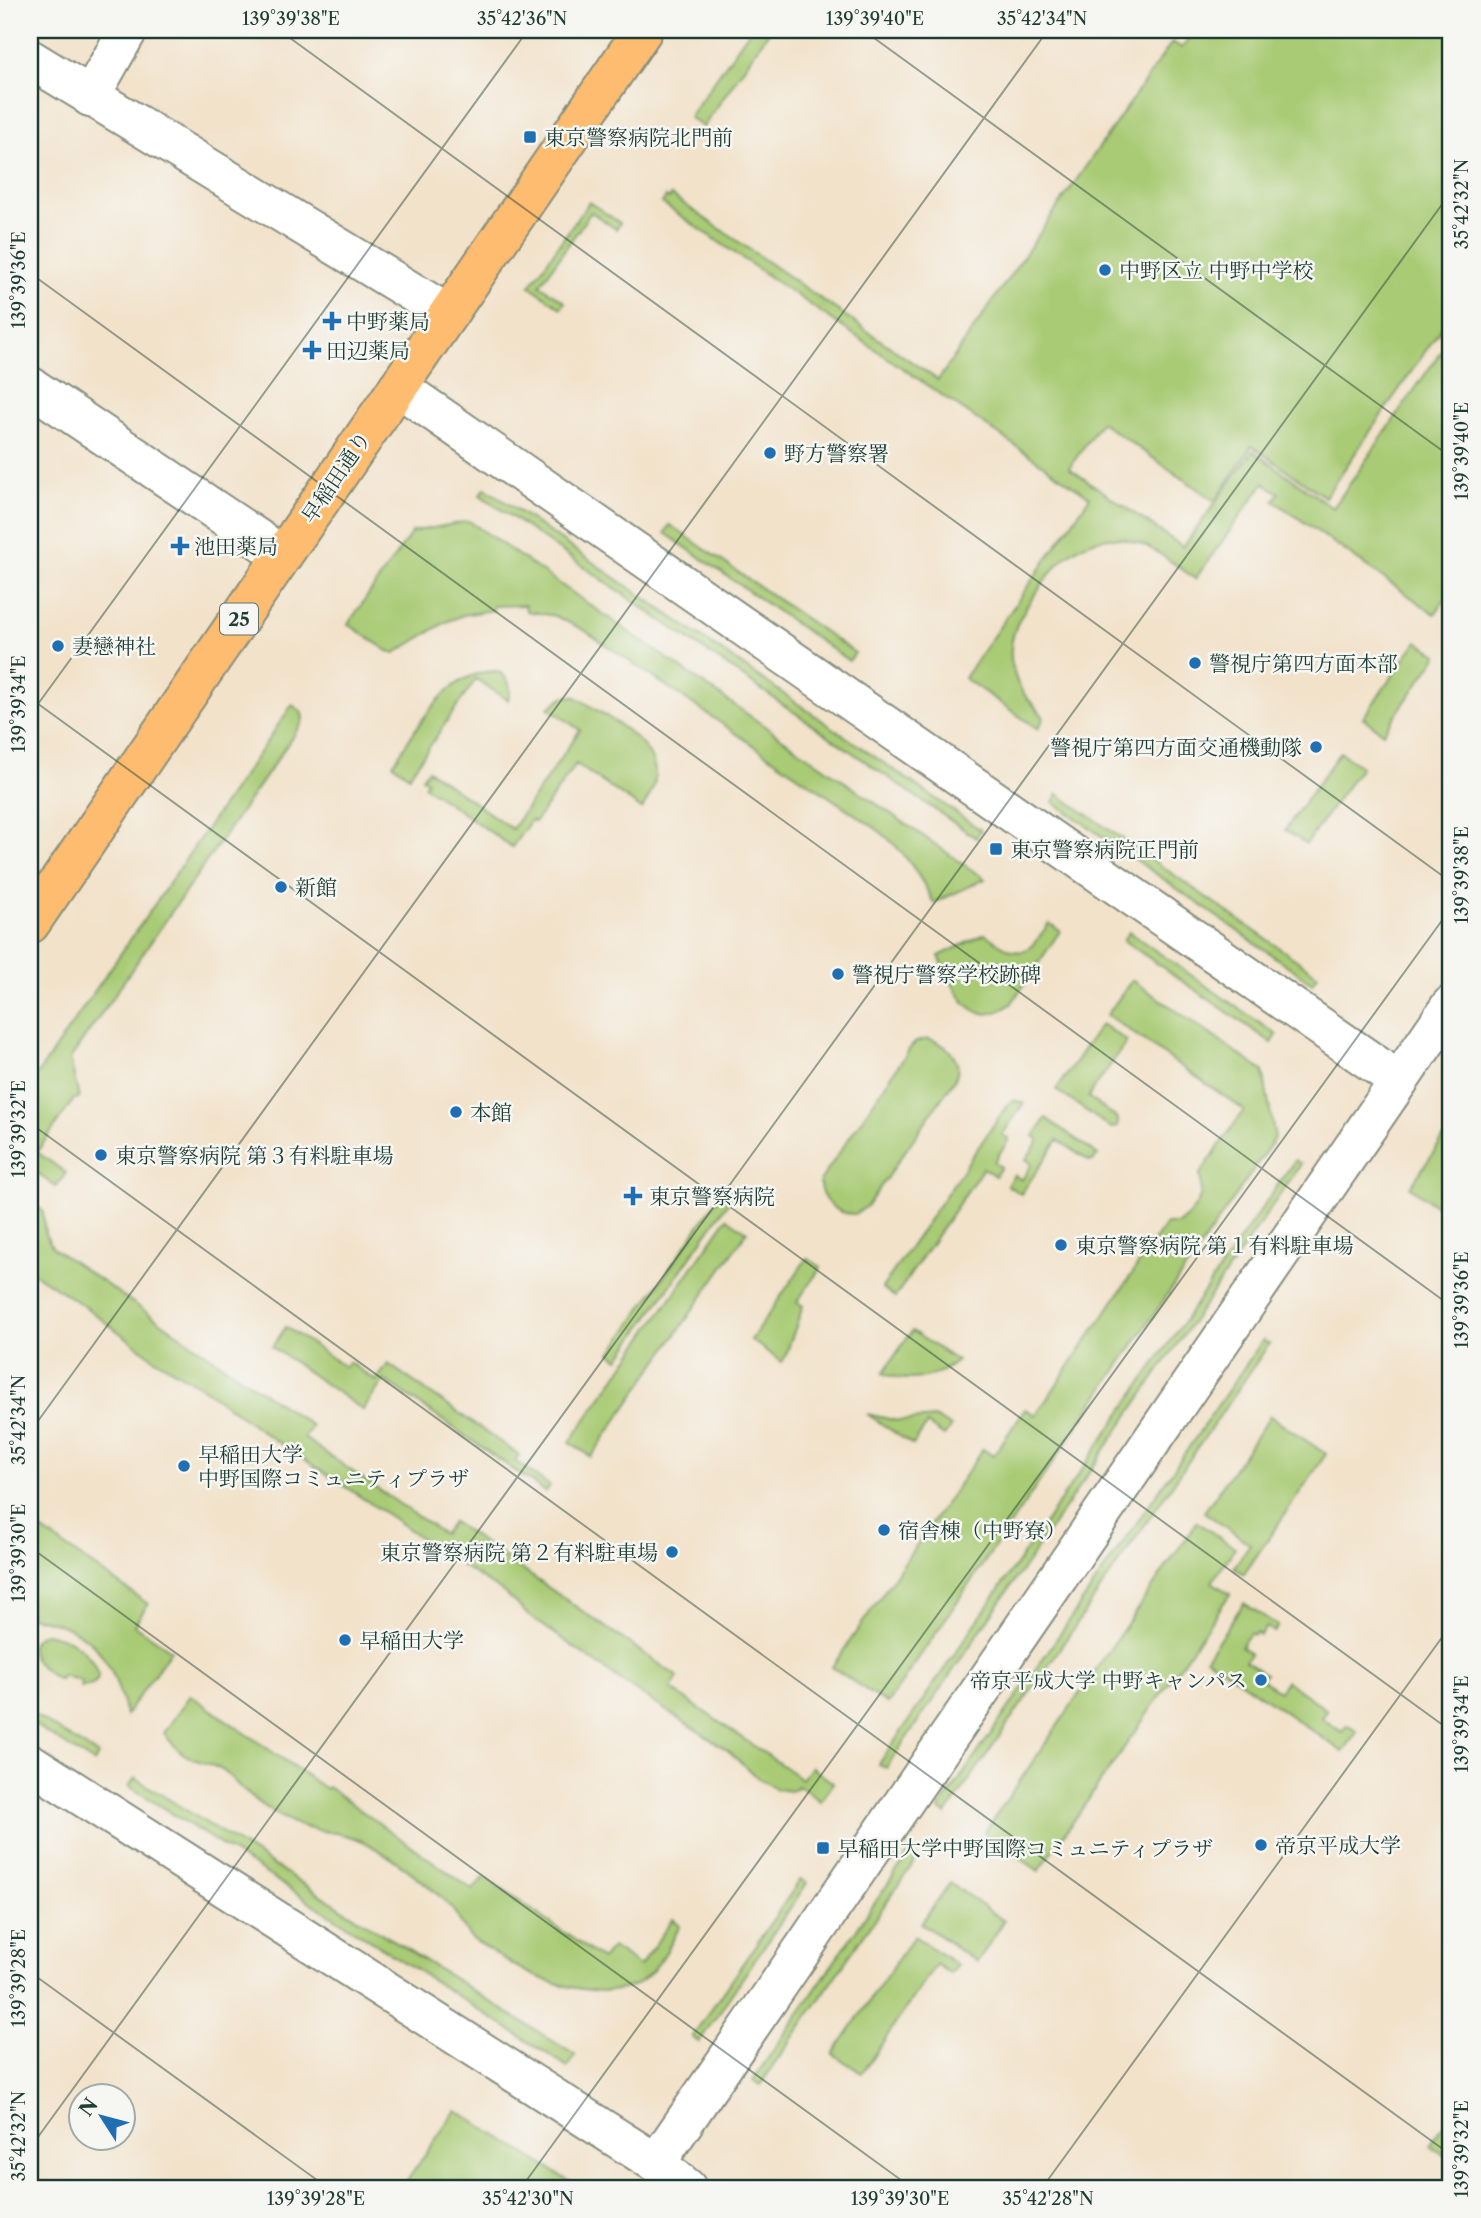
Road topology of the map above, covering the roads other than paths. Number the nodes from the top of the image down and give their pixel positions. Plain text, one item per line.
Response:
1 (128, 30) edge
2 (643, 30) edge
3 (30, 59) edge
4 (90, 97) junction
5 (448, 314) junction
6 (30, 386) edge
7 (398, 387) junction
8 (282, 555) junction
9 (30, 924) edge
10 (1451, 1005) edge
11 (1399, 1081) junction
12 (30, 1763) edge
13 (656, 2163) junction
14 (687, 2188) edge

1 - 4 street
2 - 5 main road, 早稲田通り / 25
3 - 4 street
4 - 5 street
5 - 7 main road, 早稲田通り / 25
6 - 8 street
7 - 8 main road, 早稲田通り / 25
7 - 11 street
8 - 9 main road, 早稲田通り / 25
10 - 11 street
11 - 13 street
12 - 13 street
13 - 14 street

